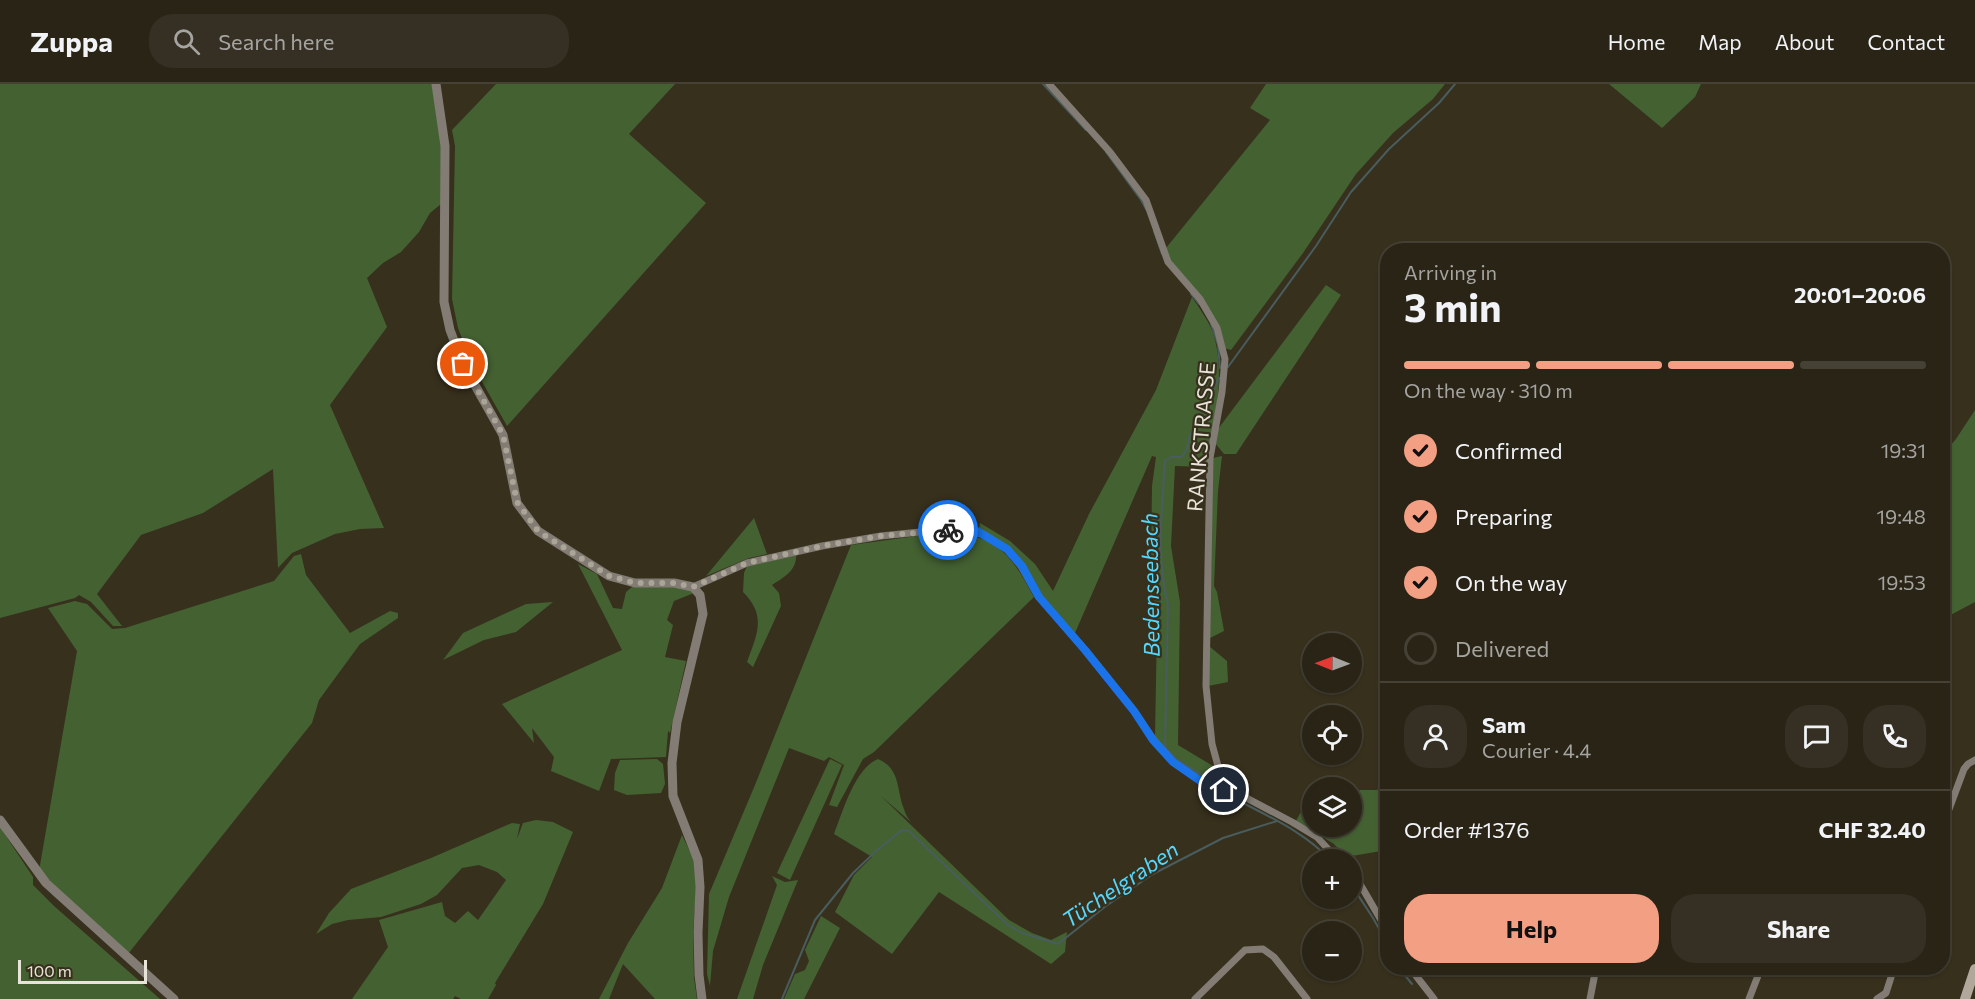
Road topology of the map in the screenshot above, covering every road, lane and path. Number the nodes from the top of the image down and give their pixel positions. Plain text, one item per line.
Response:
1 (436, 84) edge
2 (1049, 84) edge
3 (693, 587) junction
4 (1975, 760) edge
5 (1239, 794) junction
6 (1950, 800) edge
7 (0, 820) edge
8 (1328, 849) edge
9 (1362, 887) edge
10 (1380, 918) edge
11 (1975, 969) edge
12 (1416, 975) edge
13 (1595, 975) edge
14 (1758, 975) edge
15 (1892, 975) edge
16 (1432, 996) edge
17 (174, 999) edge
18 (702, 999) edge
19 (1195, 999) edge
20 (1307, 999) edge
21 (1422, 999) edge
22 (1590, 999) edge
23 (1749, 999) edge
24 (1877, 999) edge
25 (1965, 999) edge

1 - 3 street
2 - 5 street, RANKSTRASSE
3 - 5 street
3 - 18 street
4 - 6 street
5 - 8 street, RANKSTRASSE
7 - 17 street
9 - 10 street
11 - 25 main road
12 - 16 street
13 - 22 street
14 - 23 street
15 - 24 street
16 - 21 street
19 - 20 street

